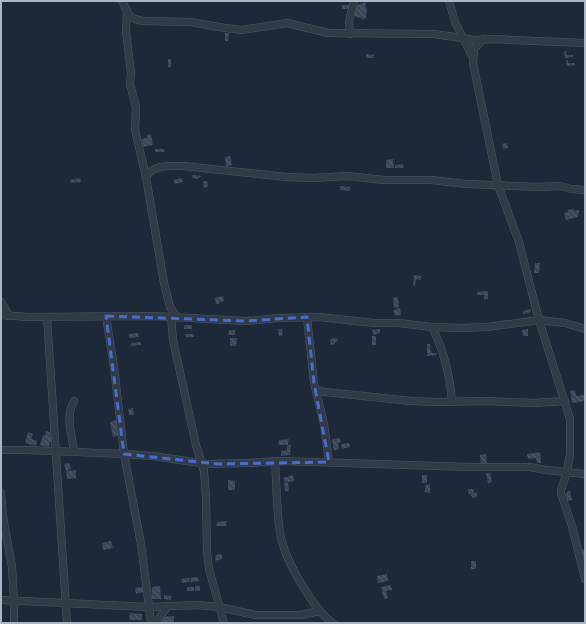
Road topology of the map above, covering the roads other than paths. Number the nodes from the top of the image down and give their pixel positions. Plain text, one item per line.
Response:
1 (122, 1) edge
2 (354, 1) edge
3 (450, 1) edge
4 (127, 11) junction
5 (350, 34) junction
6 (464, 38) junction
7 (483, 39) junction
8 (585, 43) edge
9 (473, 56) junction
10 (146, 177) junction
11 (498, 185) junction
12 (585, 190) edge
13 (168, 301) junction
14 (1, 302) edge
15 (1, 315) edge
16 (9, 316) junction
17 (106, 316) junction
18 (161, 316) junction
19 (47, 317) junction
20 (174, 317) junction
21 (307, 317) junction
22 (540, 320) junction
23 (432, 327) junction
24 (585, 329) edge
25 (316, 391) junction
26 (74, 401) dead end
27 (565, 401) junction
28 (452, 402) junction
29 (1, 450) edge
30 (56, 451) junction
31 (74, 452) junction
32 (124, 454) junction
33 (275, 461) junction
34 (329, 462) junction
35 (202, 463) junction
36 (567, 472) junction
37 (585, 474) edge
38 (1, 493) edge
39 (585, 578) edge
40 (1, 600) edge
41 (14, 600) junction
42 (66, 604) junction
43 (168, 606) junction
44 (149, 607) junction
45 (219, 607) junction
46 (319, 611) junction
47 (14, 623) edge
48 (66, 623) edge
49 (151, 623) edge
50 (156, 623) edge
51 (224, 623) edge
52 (333, 623) edge

1 - 4 street
2 - 5 street
3 - 6 street
4 - 5 street
4 - 10 street
5 - 6 street
6 - 7 street
6 - 9 street
7 - 8 street
7 - 9 street
9 - 11 street
10 - 11 street
10 - 13 street
11 - 12 street
11 - 22 street
13 - 18 street
13 - 20 street
14 - 16 street
15 - 16 street
16 - 19 street
17 - 18 street
17 - 19 street
17 - 32 street
18 - 20 street
19 - 30 street
20 - 21 street
20 - 35 street
21 - 23 street
21 - 25 street
22 - 23 street
22 - 24 street
22 - 27 street
23 - 28 street
25 - 28 street
25 - 34 street
26 - 31 street
27 - 28 street
27 - 36 street
29 - 30 street
30 - 31 street
30 - 42 street
31 - 32 street
32 - 35 street
32 - 44 street
33 - 34 street
33 - 35 street
33 - 46 street
34 - 36 street
35 - 45 street
36 - 37 street
36 - 39 street
38 - 41 street
40 - 41 street
41 - 42 street
41 - 47 street
42 - 44 street
42 - 48 street
43 - 44 street
43 - 45 street
43 - 50 street
44 - 49 street
45 - 46 street
45 - 51 street
46 - 52 street

